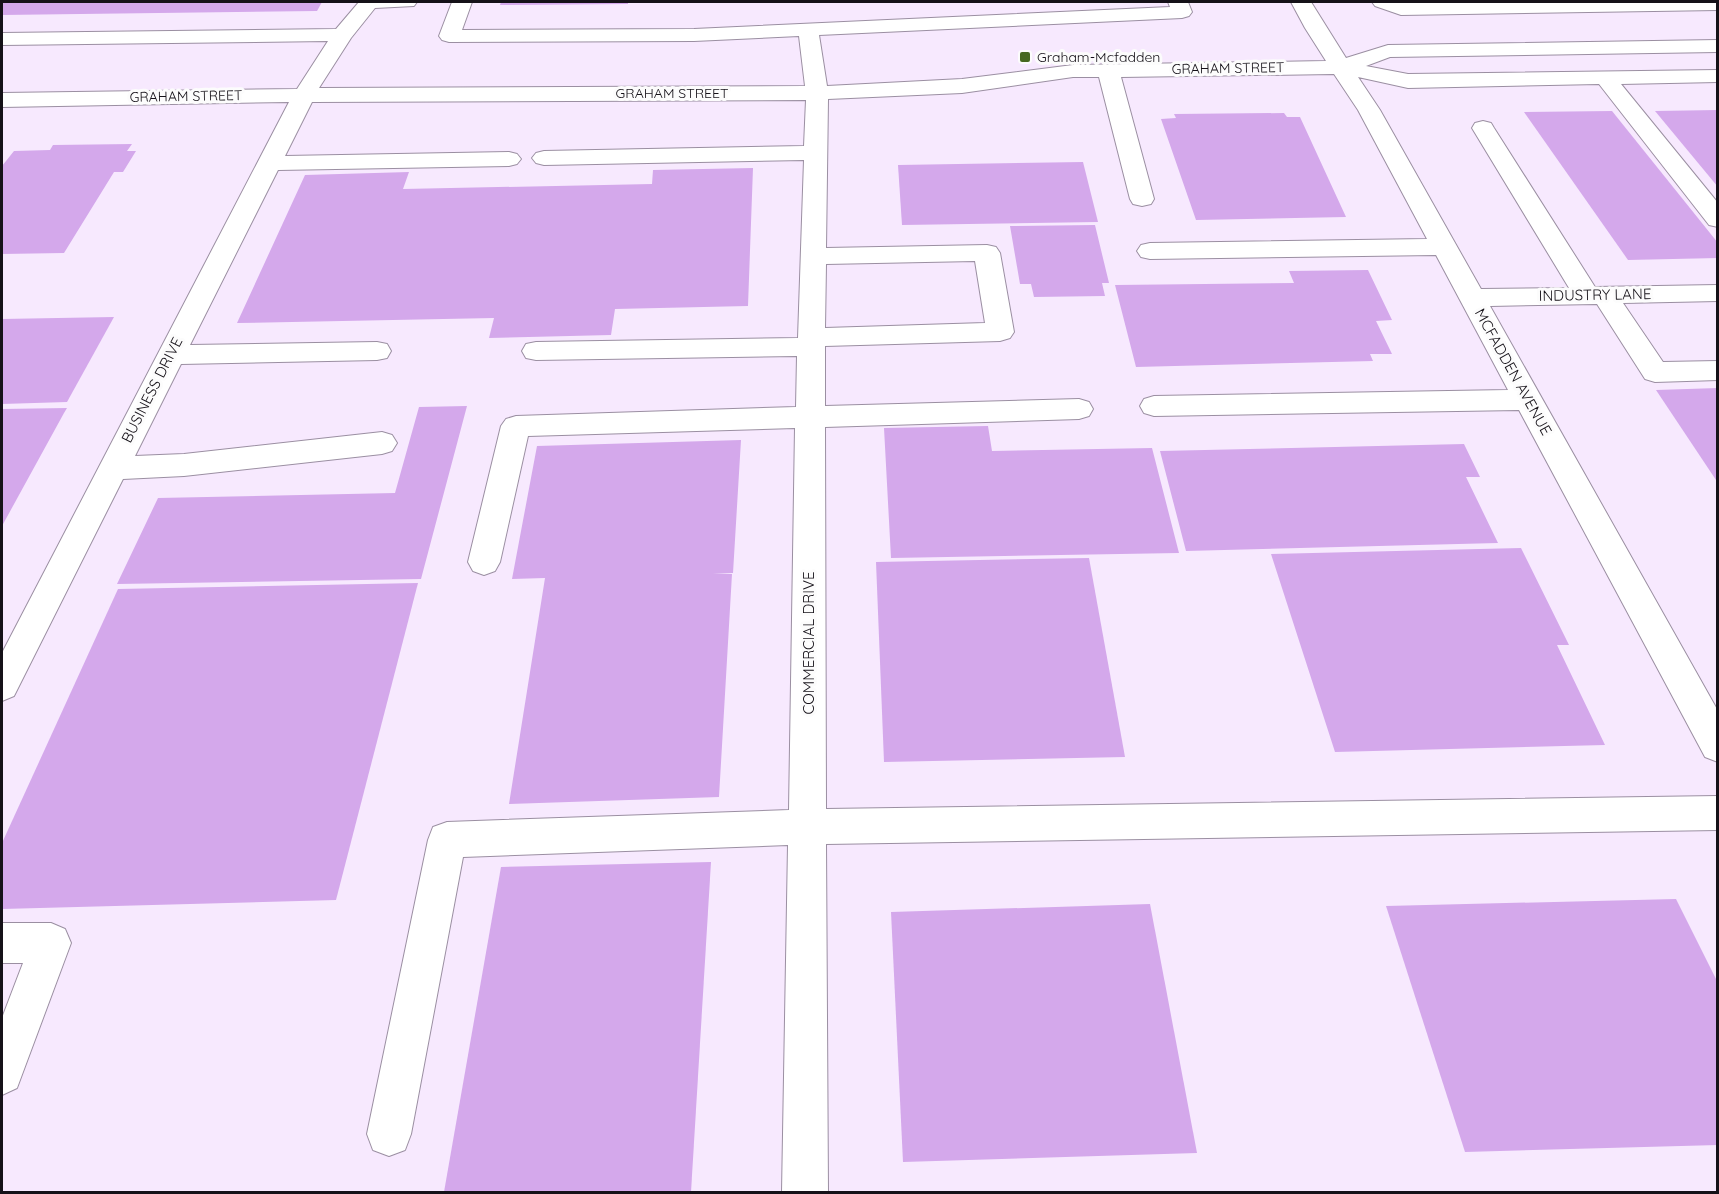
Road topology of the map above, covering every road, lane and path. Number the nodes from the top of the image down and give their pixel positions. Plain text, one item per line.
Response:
1 (369, 2) edge
2 (407, 2) edge
3 (462, 2) edge
4 (1178, 2) edge
5 (1301, 2) edge
6 (1382, 2) edge
7 (1690, 3) edge
8 (1718, 4) edge
9 (808, 30) junction
10 (1718, 31) edge
11 (342, 36) junction
12 (2, 39) edge
13 (1718, 46) edge
14 (1341, 67) junction
15 (1108, 70) junction
16 (1718, 76) edge
17 (1605, 78) junction
18 (817, 93) junction
19 (304, 95) junction
20 (2, 100) edge
21 (1483, 128) dead end
22 (815, 153) junction
23 (544, 158) dead end
24 (509, 159) dead end
25 (268, 163) junction
26 (1142, 199) dead end
27 (1718, 220) edge
28 (1444, 247) junction
29 (1150, 251) dead end
30 (814, 256) junction
31 (1718, 293) edge
32 (1595, 295) junction
33 (1472, 298) junction
34 (812, 342) junction
35 (377, 351) dead end
36 (536, 351) dead end
37 (170, 355) junction
38 (1718, 369) edge
39 (1528, 400) junction
40 (1154, 406) dead end
41 (1079, 410) dead end
42 (810, 417) junction
43 (382, 443) dead end
44 (112, 468) junction
45 (484, 562) dead end
46 (2, 686) edge
47 (1718, 746) edge
48 (1718, 813) edge
49 (808, 827) junction
50 (2, 944) edge
51 (2, 1073) edge
52 (389, 1134) dead end
53 (806, 1192) edge

1 - 2 street
1 - 11 street, BUSINESS DRIVE
3 - 9 street
4 - 9 street
5 - 14 street, MCFADDEN AVENUE
6 - 7 street
7 - 8 street
7 - 10 street
9 - 18 street, COMMERCIAL DRIVE
11 - 12 street
11 - 19 street, BUSINESS DRIVE
13 - 14 street, GRAHAM STREET
14 - 15 street, GRAHAM STREET
14 - 17 street, GRAHAM STREET
14 - 28 street, MCFADDEN AVENUE
15 - 18 street, GRAHAM STREET
15 - 26 street
16 - 17 street, GRAHAM STREET
17 - 27 street
18 - 19 street, GRAHAM STREET
18 - 22 street, COMMERCIAL DRIVE
19 - 20 street, GRAHAM STREET
19 - 25 street, BUSINESS DRIVE
21 - 32 street
22 - 23 street
22 - 30 street, COMMERCIAL DRIVE
24 - 25 street
25 - 37 street, BUSINESS DRIVE
28 - 29 street
28 - 33 street, MCFADDEN AVENUE
30 - 34 street, COMMERCIAL DRIVE
30 - 34 street
31 - 32 street, INDUSTRY LANE
32 - 33 street, INDUSTRY LANE
32 - 38 street
33 - 39 street, MCFADDEN AVENUE
34 - 36 street
34 - 42 street, COMMERCIAL DRIVE
35 - 37 street
37 - 44 street, BUSINESS DRIVE
39 - 40 street
39 - 47 street, MCFADDEN AVENUE
41 - 42 street
42 - 45 street
42 - 49 street, COMMERCIAL DRIVE
43 - 44 street
44 - 46 street, BUSINESS DRIVE
48 - 49 street
49 - 52 street
49 - 53 street, COMMERCIAL DRIVE
50 - 51 street

